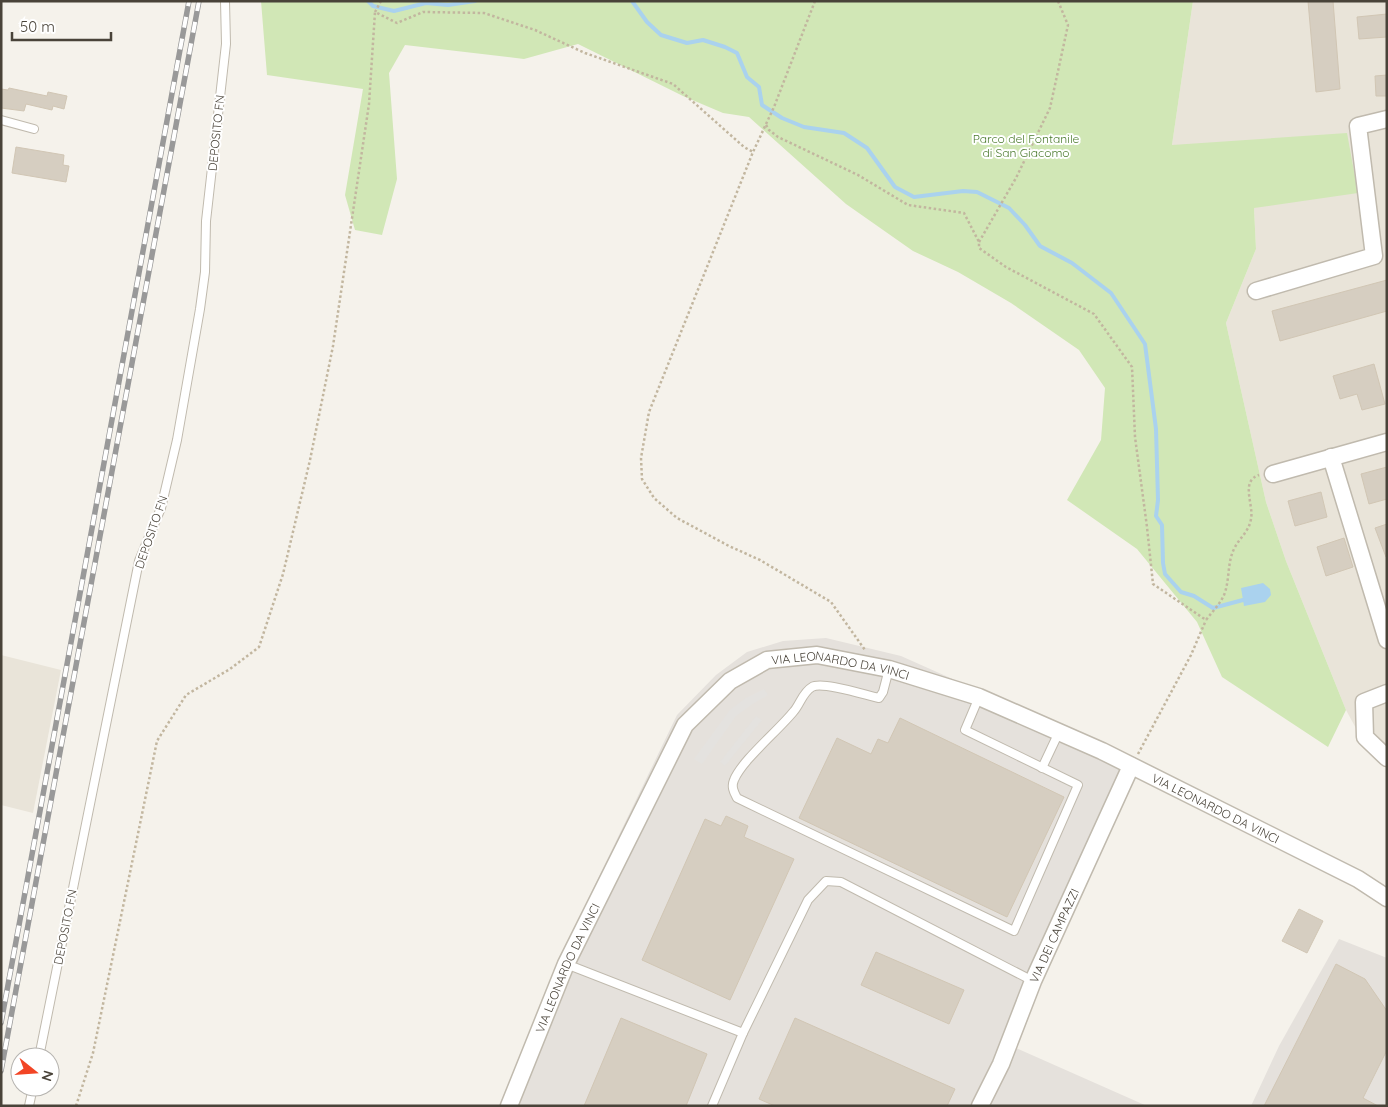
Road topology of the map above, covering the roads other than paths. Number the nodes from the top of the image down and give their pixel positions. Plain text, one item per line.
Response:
1 (225, 1) edge
2 (1387, 119) edge
3 (1, 120) edge
4 (34, 129) dead end
5 (1256, 291) dead end
6 (1387, 442) edge
7 (1331, 457) junction
8 (1273, 474) road end
9 (1387, 640) edge
10 (882, 668) junction
11 (1387, 693) edge
12 (979, 697) junction
13 (1059, 732) junction
14 (1387, 758) edge
15 (1131, 766) junction
16 (1042, 768) junction
17 (1387, 898) edge
18 (566, 964) junction
19 (1033, 981) junction
20 (743, 1033) junction
21 (41, 1047) edge
22 (509, 1106) edge
23 (712, 1106) edge
24 (980, 1106) edge

1 - 21 lane, DEPOSITO FN
2 - 5 street
3 - 4 lane
6 - 7 street
7 - 8 street
7 - 9 street
10 - 12 street, VIA LEONARDO DA VINCI
10 - 16 lane
10 - 18 street, VIA LEONARDO DA VINCI
11 - 14 street
12 - 13 street, VIA LEONARDO DA VINCI
12 - 16 lane
13 - 15 street, VIA LEONARDO DA VINCI
13 - 16 lane
15 - 17 street, VIA LEONARDO DA VINCI
15 - 19 street, VIA DEI CAMPAZZI
18 - 20 lane
18 - 22 street, VIA LEONARDO DA VINCI
19 - 20 lane
19 - 24 street, VIA DEI CAMPAZZI
20 - 23 lane

